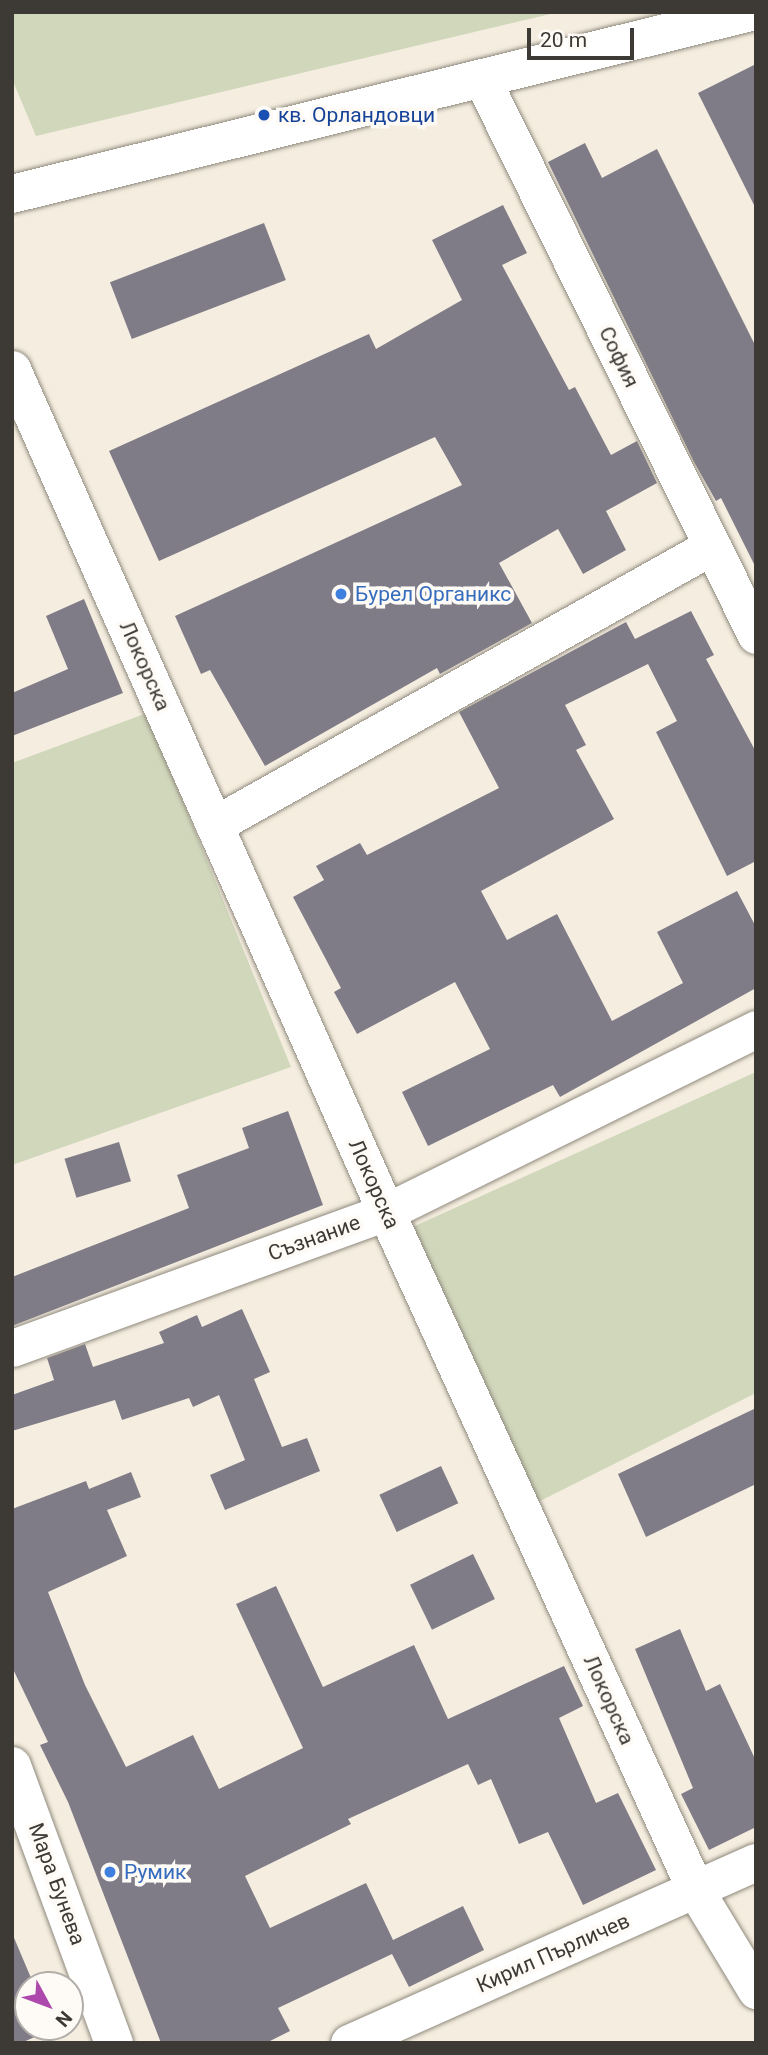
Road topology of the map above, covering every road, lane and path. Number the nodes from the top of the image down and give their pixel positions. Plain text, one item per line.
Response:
1 (751, 12) edge
2 (482, 79) junction
3 (12, 194) edge
4 (12, 369) edge
5 (712, 546) junction
6 (756, 635) edge
7 (214, 825) junction
8 (756, 1029) edge
9 (386, 1212) junction
10 (12, 1348) edge
11 (12, 1766) edge
12 (756, 1862) edge
13 (696, 1891) junction
14 (756, 1990) edge
15 (114, 2043) edge
16 (349, 2043) edge

1 - 2 street
2 - 3 street
2 - 5 street, София
4 - 7 street, Локорска
5 - 6 street, София
5 - 7 street
7 - 9 street, Локорска
8 - 9 street, Съзнание
9 - 10 street, Съзнание
9 - 13 street, Локорска
11 - 15 street, Мара Бунева
12 - 13 street, Кирил Пърличев
13 - 14 street, Локорска
13 - 16 street, Кирил Пърличев

